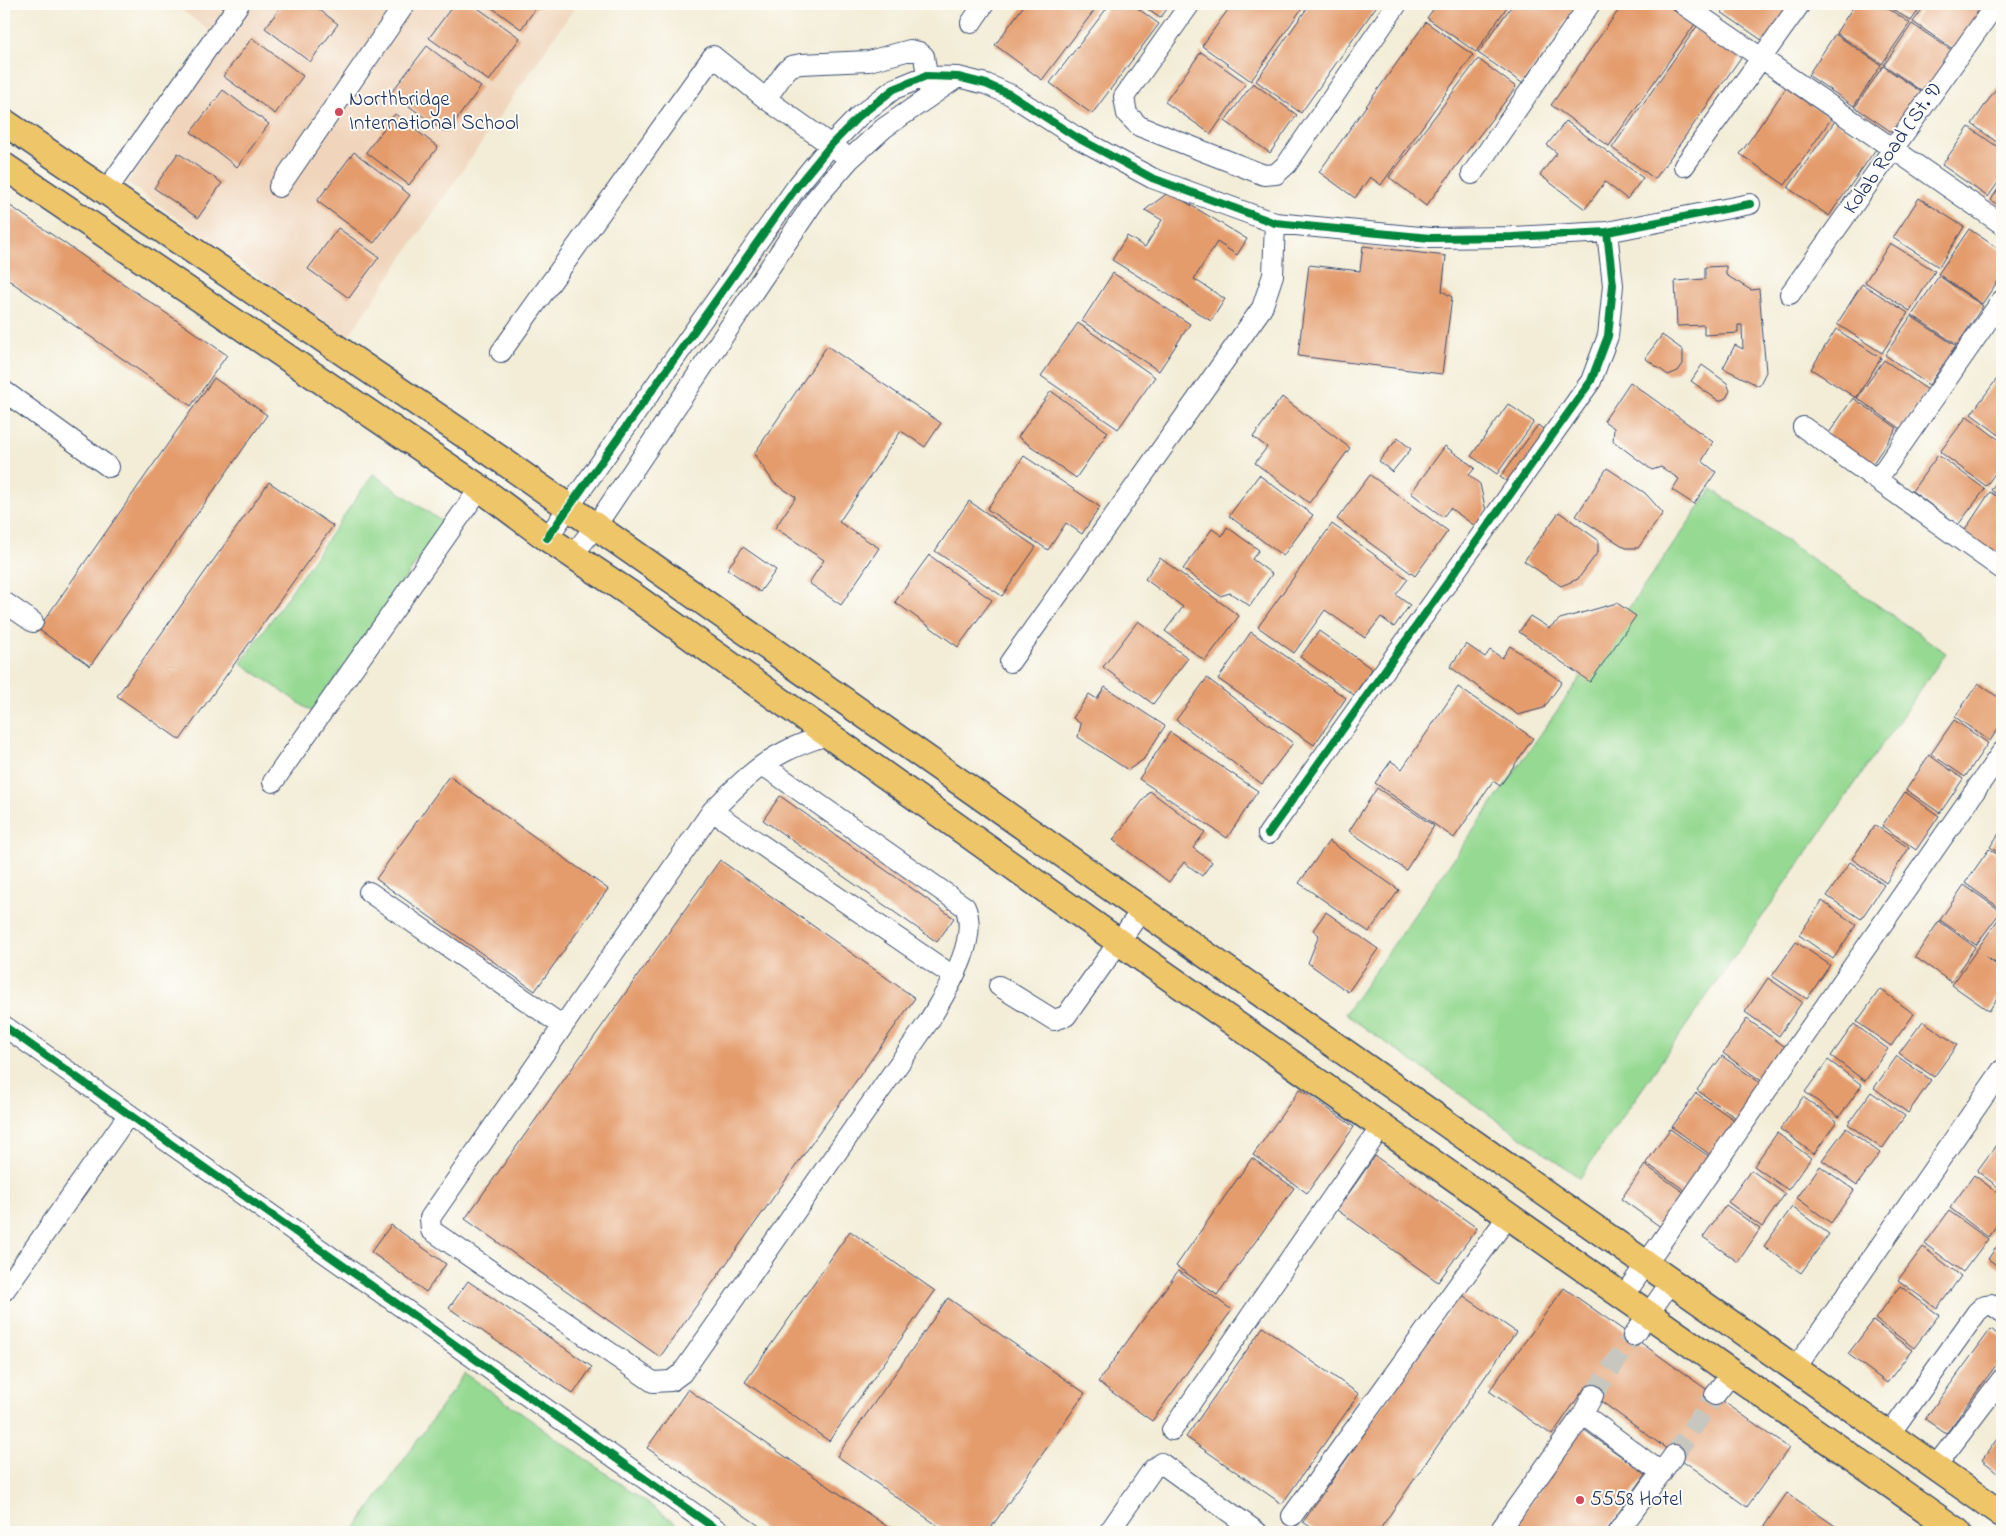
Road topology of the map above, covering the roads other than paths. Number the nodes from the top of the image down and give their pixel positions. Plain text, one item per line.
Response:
1 (239, 4) edge
2 (405, 4) edge
3 (984, 4) edge
4 (1190, 4) edge
5 (1397, 4) edge
6 (1590, 4) edge
7 (1683, 4) edge
8 (1800, 4) edge
9 (1996, 4) edge
10 (971, 23) dead end
11 (1762, 58) junction
12 (926, 76) junction
13 (958, 77) junction
14 (930, 96) junction
15 (766, 99) junction
16 (4, 122) edge
17 (830, 146) junction
18 (1893, 149) junction
19 (850, 159) junction
20 (4, 166) edge
21 (1684, 166) dead end
22 (1472, 174) dead end
23 (279, 187) dead end
24 (106, 191) junction
25 (1750, 204) dead end
26 (1276, 223) junction
27 (2002, 224) edge
28 (1607, 232) junction
29 (1790, 294) dead end
30 (2002, 300) edge
31 (501, 352) dead end
32 (4, 391) edge
33 (1803, 427) dead end
34 (109, 467) dead end
35 (1877, 480) junction
36 (480, 488) junction
37 (569, 508) junction
38 (596, 527) junction
39 (546, 538) junction
40 (572, 556) junction
41 (2002, 569) edge
42 (4, 602) edge
43 (33, 622) dead end
44 (1010, 662) dead end
45 (829, 734) junction
46 (2002, 752) edge
47 (763, 765) junction
48 (273, 782) dead end
49 (712, 812) junction
50 (1268, 834) dead end
51 (369, 892) dead end
52 (1141, 911) junction
53 (1119, 942) junction
54 (953, 976) junction
55 (999, 986) dead end
56 (4, 1026) edge
57 (563, 1026) junction
58 (2002, 1070) edge
59 (129, 1114) junction
60 (1381, 1127) junction
61 (1508, 1216) junction
62 (1645, 1264) junction
63 (1671, 1282) junction
64 (4, 1291) edge
65 (1623, 1297) junction
66 (2002, 1312) edge
67 (1648, 1314) junction
68 (1633, 1336) tunnel mouth
69 (1795, 1369) junction
70 (1732, 1373) junction
71 (2002, 1378) edge
72 (1715, 1395) tunnel mouth
73 (1593, 1396) tunnel mouth
74 (1583, 1414) junction
75 (1172, 1430) dead end
76 (1889, 1435) junction
77 (1674, 1455) tunnel mouth
78 (1935, 1467) junction
79 (1662, 1472) junction
80 (1998, 1506) edge
81 (1292, 1516) dead end
82 (707, 1529) edge
83 (1949, 1530) edge
84 (1110, 1532) edge
85 (1257, 1532) edge
86 (1499, 1532) edge
87 (1618, 1532) edge

1 - 24 street
2 - 23 street
3 - 10 street
4 - 5 street
6 - 22 street
7 - 11 street
8 - 11 street
9 - 18 street, Kolab Road (St. 9)
11 - 18 street
11 - 21 street
12 - 13 street
12 - 14 street
12 - 15 street
12 - 17 street
13 - 14 street
13 - 26 street
14 - 19 street
15 - 17 street
15 - 31 street
16 - 24 main road
17 - 19 street
17 - 37 street
18 - 27 street
18 - 29 street, Kolab Road (St. 9)
19 - 38 street
20 - 36 main road
24 - 37 main road
25 - 28 street
26 - 28 street
26 - 44 street
28 - 50 street
30 - 35 street
32 - 34 street
33 - 35 street
35 - 41 street
36 - 39 main road
36 - 48 street
37 - 38 main road
37 - 39 street
38 - 40 street
38 - 52 main road
39 - 40 main road
40 - 45 main road
42 - 43 street
45 - 47 street
45 - 53 main road
46 - 62 street
47 - 49 street
47 - 54 street
49 - 54 street
49 - 57 street
51 - 57 street
52 - 53 street
52 - 62 main road
53 - 55 street
53 - 60 main road
54 - 57 street
56 - 59 street
58 - 69 street
59 - 64 street
59 - 82 street
60 - 61 main road
60 - 75 street
61 - 65 main road
61 - 81 street
62 - 63 main road
62 - 65 street
63 - 67 street
63 - 69 main road
65 - 67 main road
66 - 76 street
67 - 68 street
67 - 70 main road
69 - 76 main road
70 - 72 street
70 - 83 main road
71 - 78 street
73 - 74 street
74 - 79 street
74 - 86 street
76 - 78 main road
77 - 79 street
78 - 80 main road
79 - 87 street
84 - 85 street

